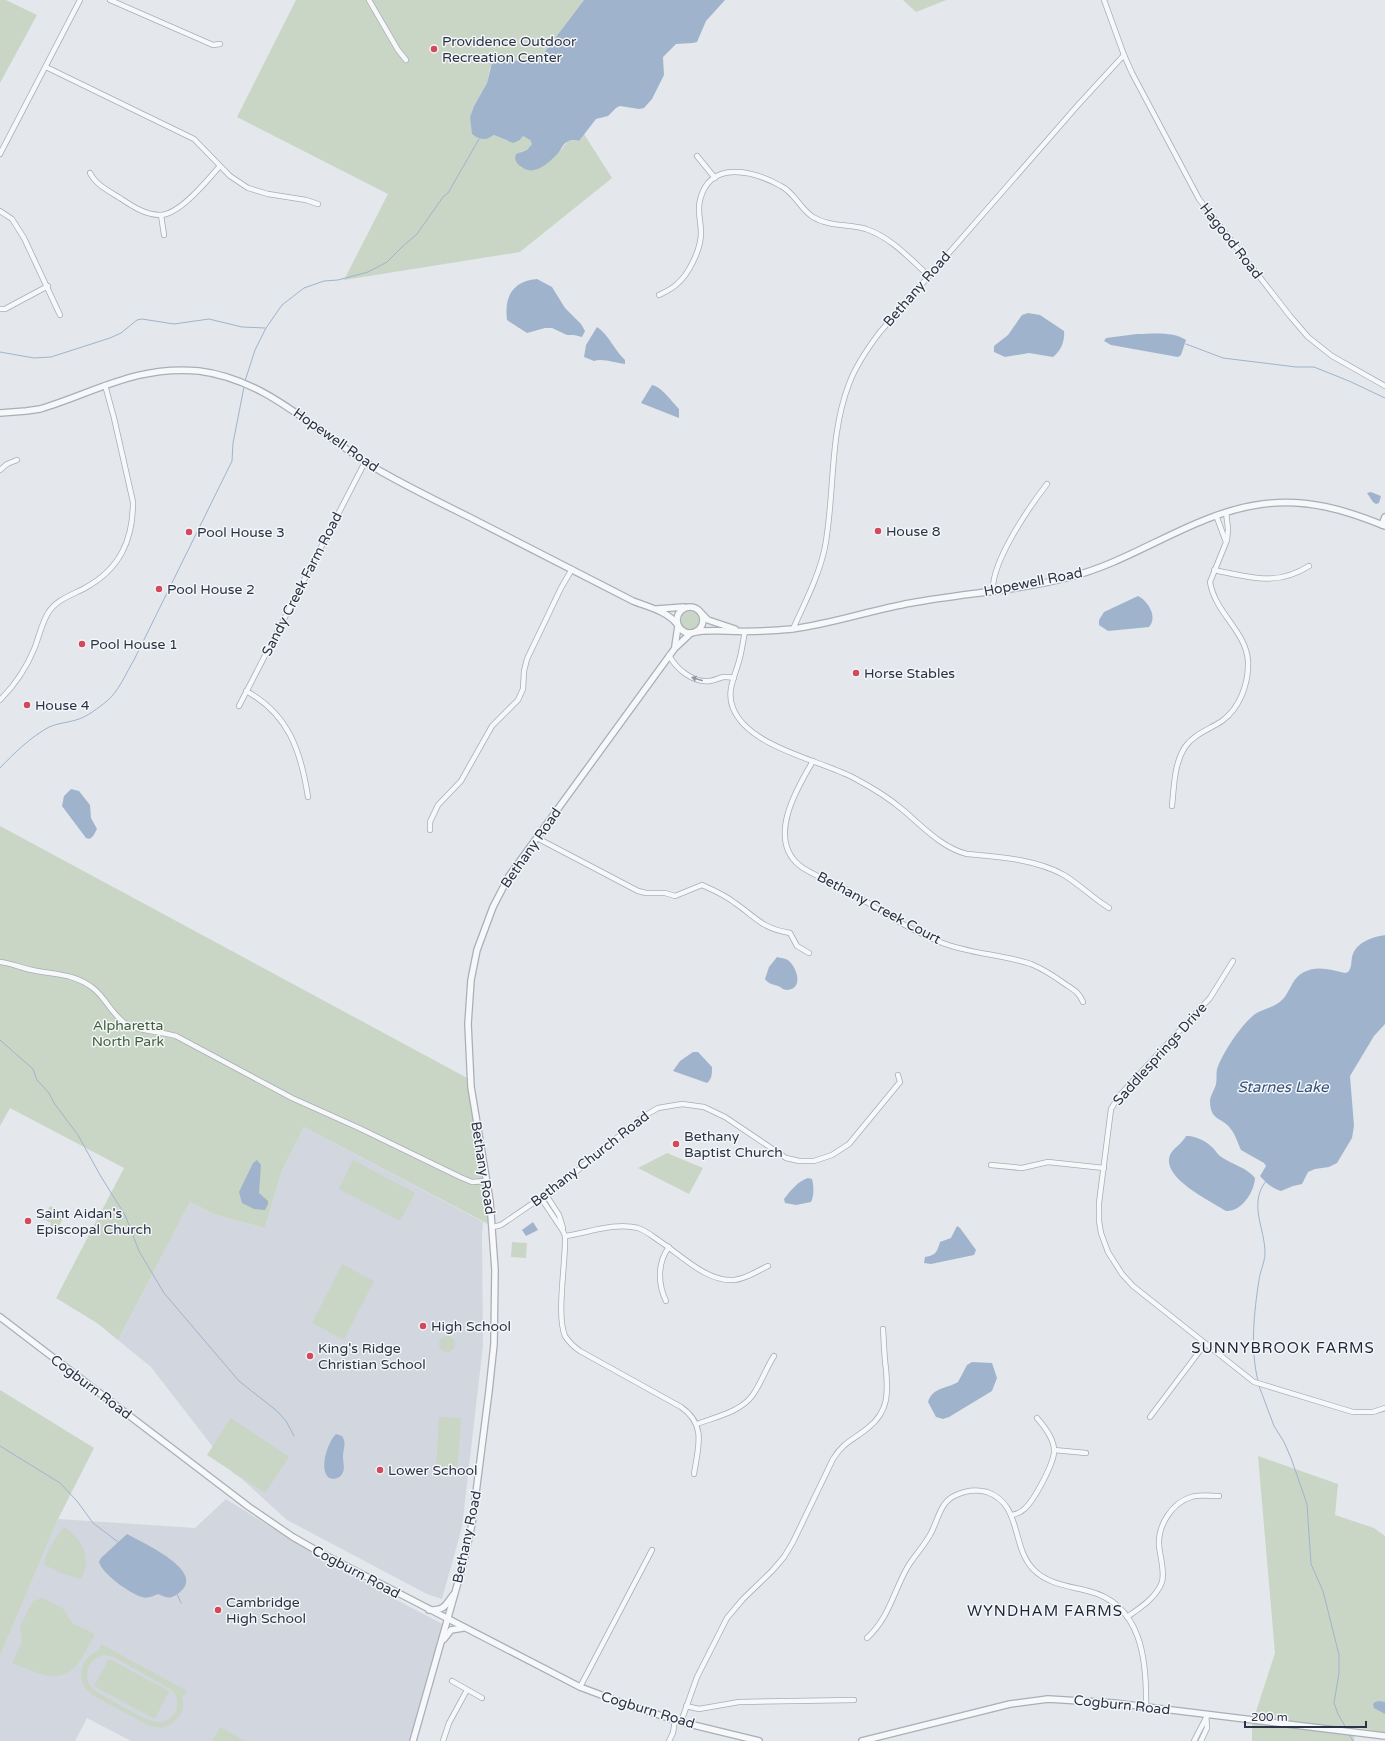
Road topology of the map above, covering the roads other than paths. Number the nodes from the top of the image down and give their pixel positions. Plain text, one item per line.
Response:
1 (80, 0) edge
2 (110, 0) edge
3 (369, 0) edge
4 (1104, 0) edge
5 (220, 44) dead end
6 (1124, 55) junction
7 (406, 60) dead end
8 (46, 66) junction
9 (0, 154) edge
10 (696, 156) dead end
11 (219, 167) junction
12 (90, 173) dead end
13 (715, 178) junction
14 (318, 204) dead end
15 (0, 211) edge
16 (161, 215) junction
17 (164, 235) dead end
18 (929, 276) junction
19 (48, 286) junction
20 (659, 295) dead end
21 (0, 309) edge
22 (60, 315) dead end
23 (105, 385) junction
24 (1385, 386) edge
25 (0, 413) edge
26 (17, 460) dead end
27 (365, 462) junction
28 (0, 470) edge
29 (1047, 484) dead end
30 (1226, 512) junction
31 (1216, 515) junction
32 (1385, 517) edge
33 (1384, 525) edge
34 (1226, 542) junction
35 (1309, 566) dead end
36 (572, 570) junction
37 (1214, 570) junction
38 (993, 591) junction
39 (686, 607) junction
40 (654, 609) junction
41 (701, 613) junction
42 (678, 625) junction
43 (792, 628) junction
44 (739, 631) junction
45 (745, 631) junction
46 (693, 632) junction
47 (675, 648) junction
48 (669, 656) junction
49 (734, 678) junction
50 (246, 691) junction
51 (0, 700) edge
52 (239, 706) dead end
53 (813, 761) junction
54 (308, 797) dead end
55 (1172, 806) dead end
56 (430, 830) dead end
57 (537, 838) junction
58 (1109, 908) dead end
59 (809, 953) dead end
60 (1233, 961) dead end
61 (0, 962) edge
62 (1083, 1002) dead end
63 (898, 1075) dead end
64 (991, 1165) dead end
65 (1104, 1168) junction
66 (487, 1181) junction
67 (546, 1195) junction
68 (541, 1198) junction
69 (493, 1227) junction
70 (564, 1234) junction
71 (669, 1247) junction
72 (768, 1266) dead end
73 (666, 1301) dead end
74 (0, 1318) edge
75 (883, 1329) dead end
76 (1205, 1344) junction
77 (774, 1356) dead end
78 (1385, 1408) edge
79 (1150, 1417) dead end
80 (1037, 1418) dead end
81 (697, 1424) junction
82 (1054, 1450) junction
83 (1086, 1453) dead end
84 (694, 1474) dead end
85 (1219, 1496) dead end
86 (1012, 1515) junction
87 (652, 1550) dead end
88 (456, 1591) junction
89 (428, 1610) junction
90 (1127, 1617) junction
91 (448, 1620) junction
92 (463, 1628) junction
93 (867, 1638) dead end
94 (441, 1644) junction
95 (452, 1681) dead end
96 (580, 1687) junction
97 (467, 1690) junction
98 (482, 1698) dead end
99 (854, 1700) dead end
100 (686, 1706) junction
101 (1146, 1707) junction
102 (1207, 1715) junction
103 (675, 1720) junction
104 (681, 1722) junction
105 (1385, 1736) edge
106 (414, 1741) edge
107 (443, 1741) edge
108 (670, 1741) edge
109 (758, 1741) edge
110 (862, 1741) edge
111 (1194, 1741) edge
112 (1201, 1741) edge

1 - 8 street
2 - 5 street
3 - 7 street
4 - 6 street
6 - 18 street, Bethany Road
6 - 24 street, Hagood Road
8 - 9 street
8 - 11 street
10 - 13 street
11 - 14 street
11 - 16 street
12 - 16 street
13 - 18 street
13 - 20 street
15 - 19 street
16 - 17 street
18 - 43 street, Bethany Road
19 - 21 street
19 - 22 street
23 - 25 street, Hopewell Road
23 - 27 street, Hopewell Road
23 - 51 street
26 - 28 street
27 - 36 street, Hopewell Road
27 - 50 street, Sandy Creek Farm Road
29 - 38 street
30 - 31 street, Hopewell Road
30 - 33 street, Hopewell Road
30 - 34 street
31 - 34 street
31 - 38 street, Hopewell Road
32 - 33 street
34 - 37 street
35 - 37 street
36 - 40 street, Hopewell Road
36 - 56 street
37 - 55 street
38 - 43 street, Hopewell Road
39 - 40 street, Hopewell Road
39 - 41 street
39 - 42 street
40 - 42 street, Hopewell Road
41 - 44 street, Hopewell Road
41 - 46 street
42 - 46 street
42 - 47 street, Bethany Road
43 - 45 street, Hopewell Road
44 - 45 street, Hopewell Road
44 - 46 street, Hopewell Road
45 - 49 street
46 - 47 street, Bethany Road
47 - 48 street, Bethany Road
49 -> 48 street
48 - 57 street, Bethany Road
49 - 53 street
50 - 52 street, Sandy Creek Farm Road
50 - 54 street
53 - 58 street
53 - 62 street, Bethany Creek Court
57 - 59 street
57 - 66 street, Bethany Road
60 - 65 street, Saddlesprings Drive
61 - 66 street
63 - 67 street, Bethany Church Road
64 - 65 street
65 - 76 street, Saddlesprings Drive
66 - 69 street, Bethany Road
67 - 68 street, Bethany Church Road
67 - 70 street
68 - 69 street, Bethany Church Road
68 - 70 street
69 - 88 street, Bethany Road
70 - 71 street
70 - 81 street
71 - 72 street
71 - 73 street
74 - 89 street, Cogburn Road
75 - 100 street
76 - 78 street, Saddlesprings Drive
76 - 79 street
77 - 81 street
80 - 82 street
81 - 84 street
82 - 83 street
82 - 86 street
85 - 90 street
86 - 90 street
86 - 93 street
87 - 96 street
88 - 89 street
88 - 91 street, Bethany Road
89 - 91 street, Cogburn Road
90 - 101 street
91 - 92 street, Cogburn Road
91 - 94 street, Bethany Road
92 - 94 street
92 - 96 street, Cogburn Road
94 - 106 street, Bethany Road
95 - 97 street
96 - 103 street, Cogburn Road
97 - 98 street
97 - 107 street
99 - 100 street
100 - 104 street
101 - 102 street, Cogburn Road
101 - 110 street, Cogburn Road
102 - 105 street, Cogburn Road
102 - 111 street
102 - 112 street
103 - 104 street, Cogburn Road
103 - 108 street
104 - 109 street, Cogburn Road

